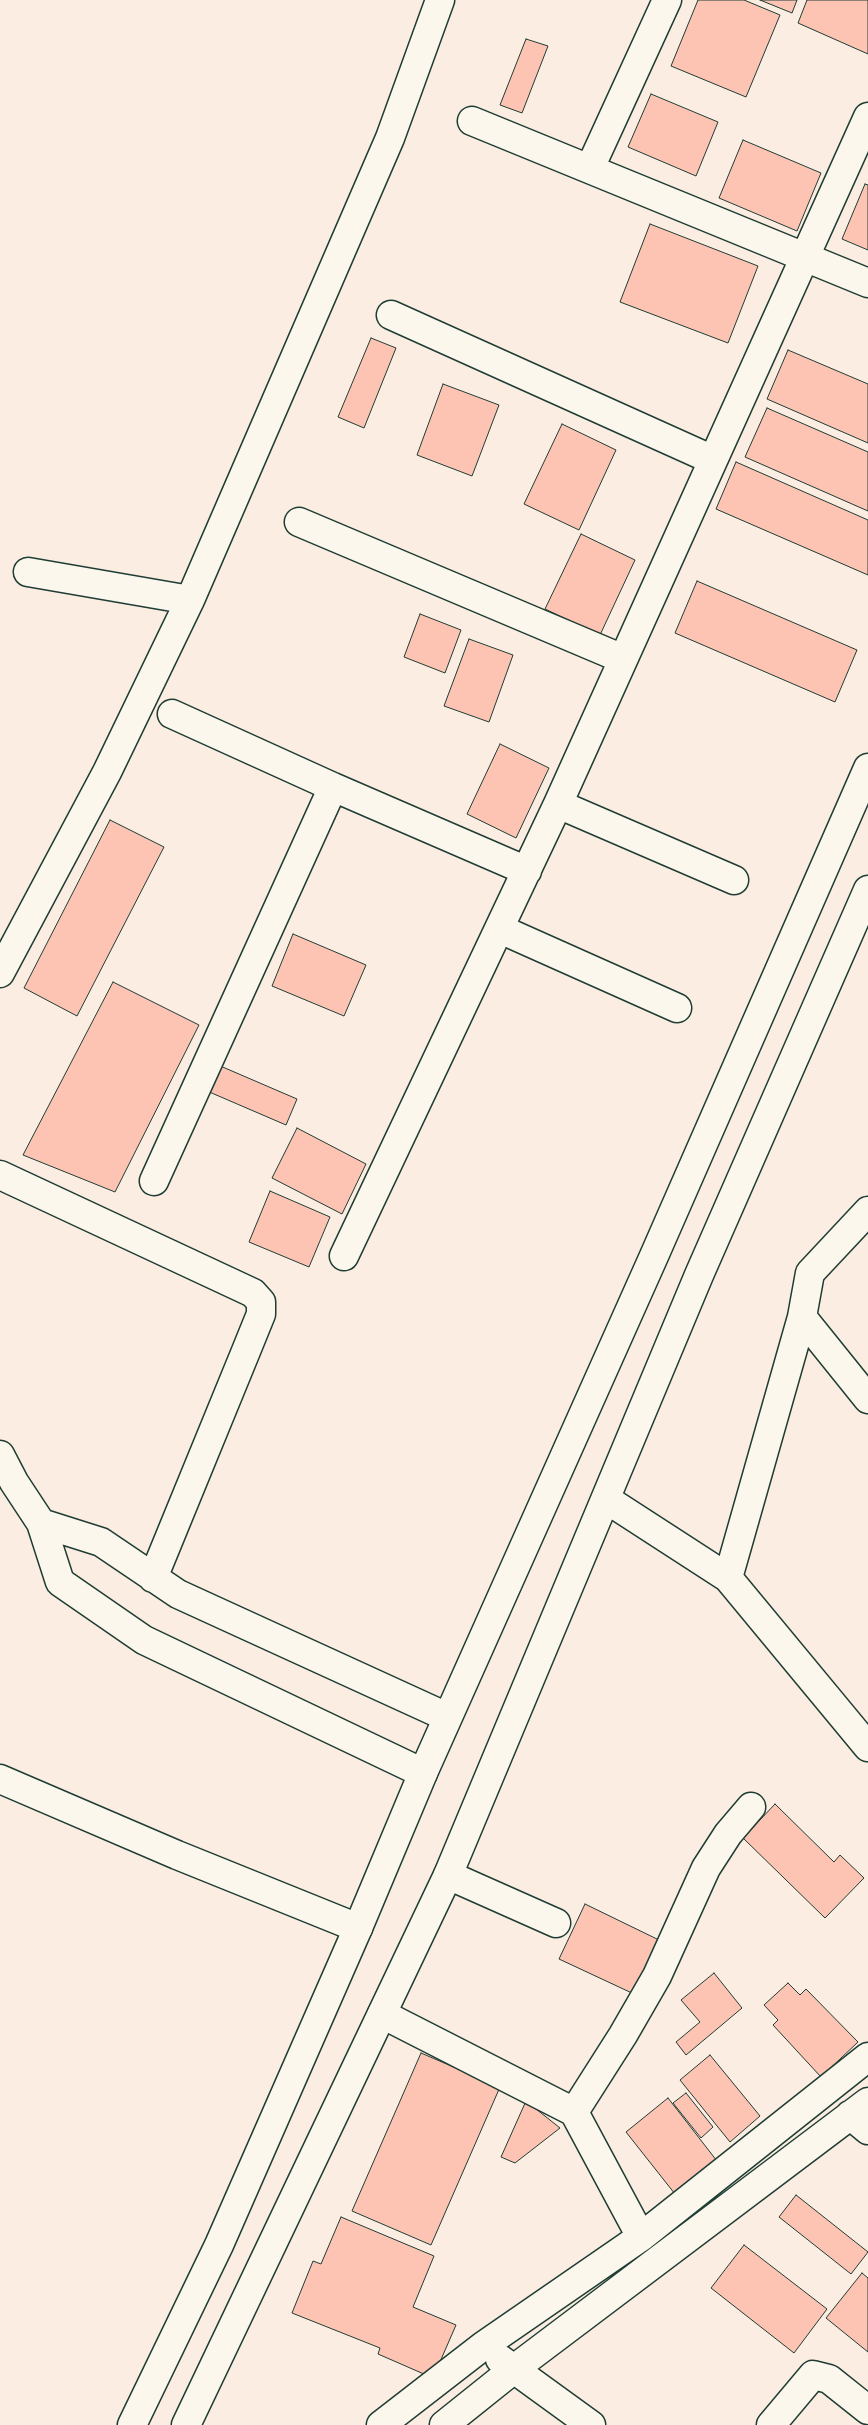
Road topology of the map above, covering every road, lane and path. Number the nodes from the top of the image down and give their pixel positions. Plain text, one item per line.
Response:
1 (440, 0) edge
2 (667, 0) edge
3 (868, 117) edge
4 (472, 120) dead end
5 (590, 168) junction
6 (805, 256) junction
7 (868, 283) edge
8 (391, 315) dead end
9 (713, 460) junction
10 (299, 522) dead end
11 (28, 572) dead end
12 (190, 600) junction
13 (623, 659) junction
14 (172, 714) dead end
15 (868, 768) edge
16 (333, 787) junction
17 (558, 804) junction
18 (527, 871) junction
19 (734, 880) dead end
20 (868, 890) edge
21 (500, 929) junction
22 (0, 973) edge
23 (677, 1008) dead end
24 (0, 1174) edge
25 (154, 1181) dead end
26 (868, 1211) edge
27 (344, 1256) dead end
28 (802, 1317) junction
29 (868, 1399) edge
30 (0, 1455) edge
31 (606, 1499) junction
32 (41, 1523) junction
33 (153, 1578) junction
34 (728, 1578) junction
35 (448, 1717) junction
36 (868, 1747) edge
37 (423, 1773) junction
38 (0, 1779) edge
39 (750, 1807) dead end
40 (448, 1875) junction
41 (556, 1923) dead end
42 (358, 1928) junction
43 (382, 2014) junction
44 (868, 2057) edge
45 (574, 2112) junction
46 (862, 2116) edge
47 (641, 2237) junction
48 (483, 2346) junction
49 (514, 2369) junction
50 (868, 2410) edge
51 (132, 2425) edge
52 (186, 2425) edge
53 (381, 2425) edge
54 (444, 2425) edge
55 (591, 2425) edge
56 (771, 2425) edge

1 - 12 street
2 - 5 street
3 - 6 street
4 - 5 street
5 - 6 street
6 - 7 street
6 - 9 street
8 - 9 street
9 - 13 street
10 - 13 street
11 - 12 street
12 - 22 street
13 - 17 street
14 - 16 street
15 - 35 street
16 - 18 street
16 - 25 street
17 - 18 street
17 - 19 street
18 - 21 street
20 - 31 street
21 - 23 street
21 - 27 street
24 - 33 street
26 - 28 street
28 - 29 street
28 - 34 street
30 - 32 street
31 - 34 street
31 - 40 street
32 - 33 street
32 - 37 street
33 - 35 street
34 - 36 street
35 - 37 street
37 - 42 street
38 - 42 street
39 - 45 street
40 - 41 street
40 - 43 street
42 - 51 street
43 - 45 street
43 - 52 street
44 - 47 street
45 - 47 street
46 - 49 street
47 - 48 street
48 - 49 street
48 - 53 street
49 - 54 street
49 - 55 street
50 - 56 street

